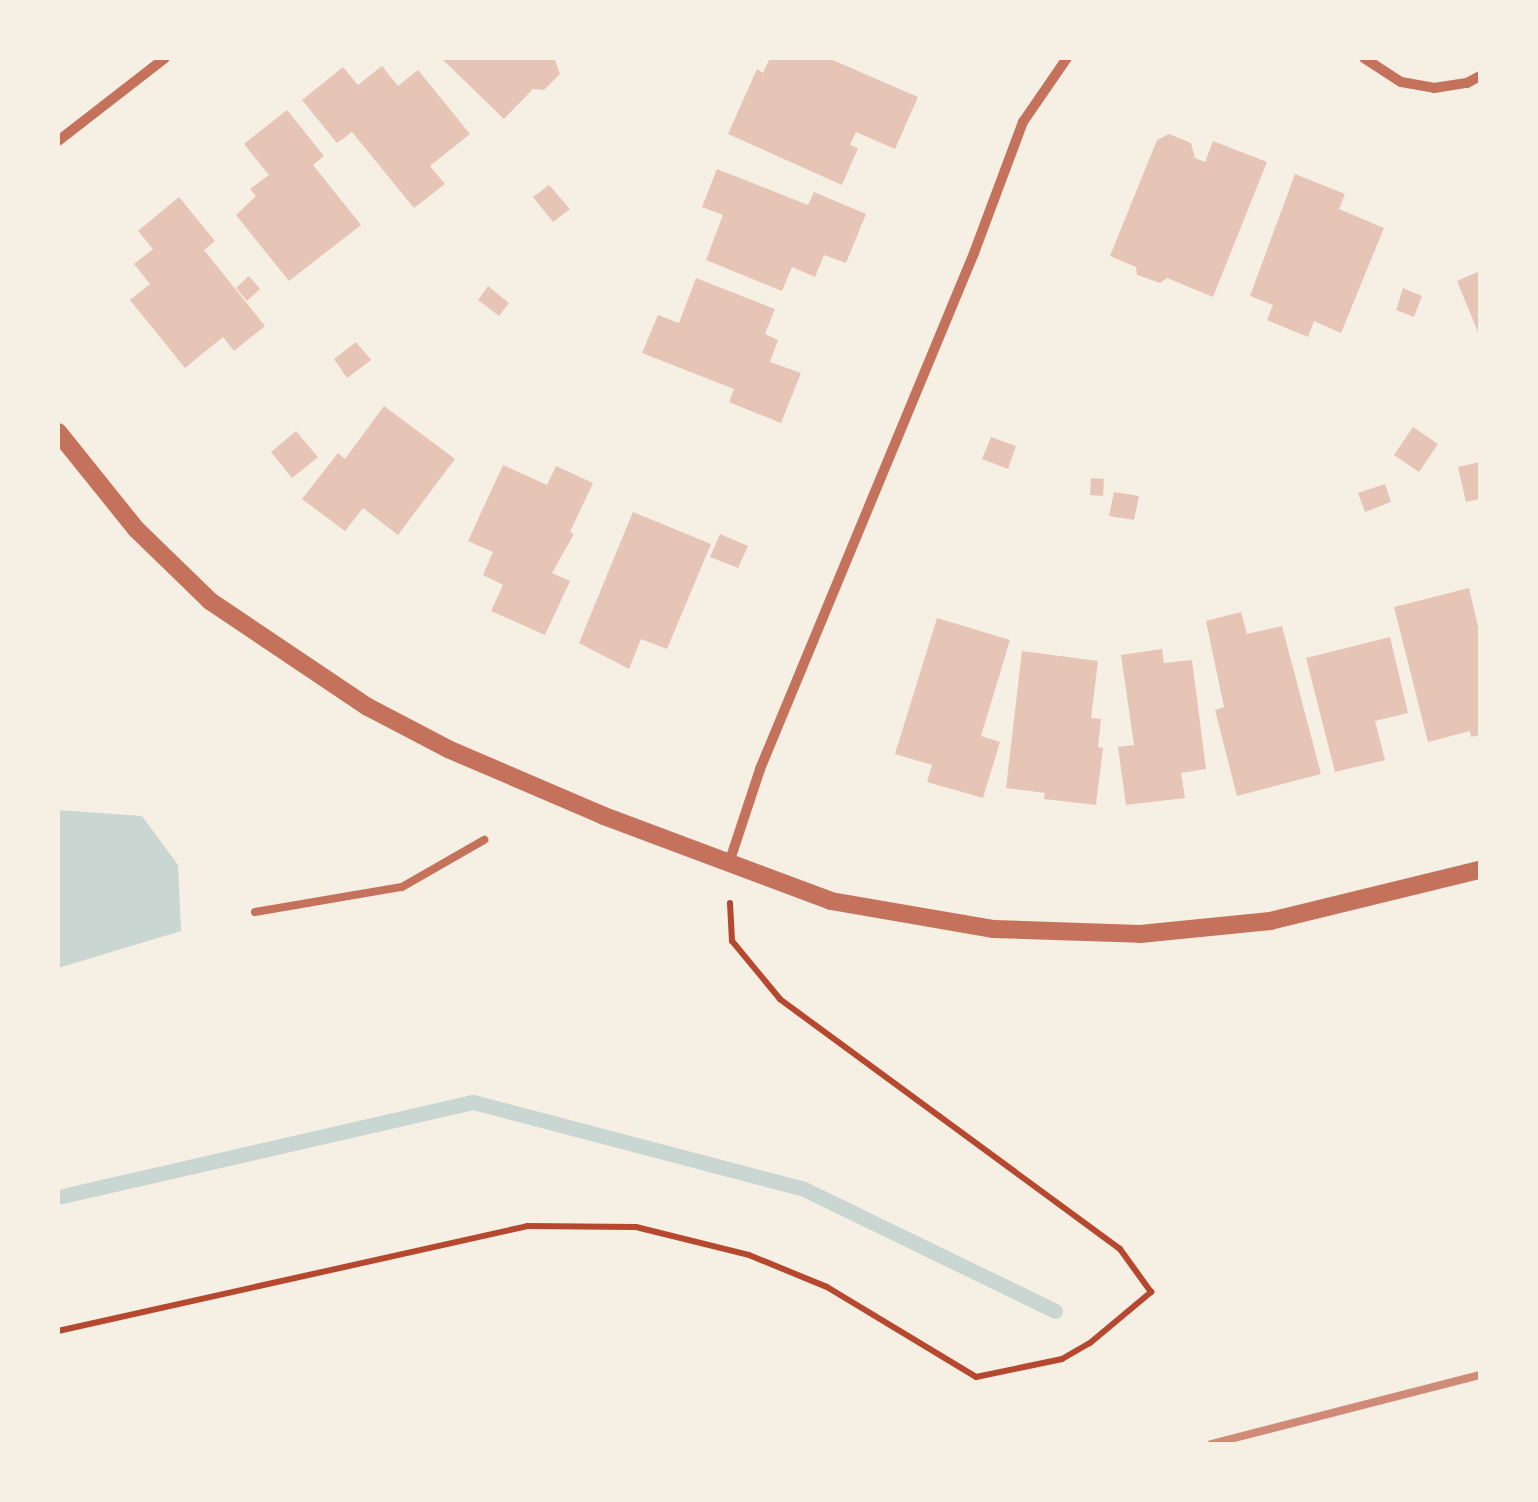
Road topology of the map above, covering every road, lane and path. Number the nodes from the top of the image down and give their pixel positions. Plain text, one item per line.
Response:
1 (165, 58) edge
2 (1068, 58) edge
3 (1364, 58) edge
4 (1480, 76) edge
5 (58, 141) edge
6 (58, 432) edge
7 (484, 840) dead end
8 (729, 863) junction
9 (1480, 870) edge
10 (255, 912) dead end
11 (732, 941) dead end
12 (58, 1331) edge

1 - 5 street
2 - 8 street
3 - 4 street
6 - 8 street
7 - 10 lane
8 - 9 street
11 - 12 path

